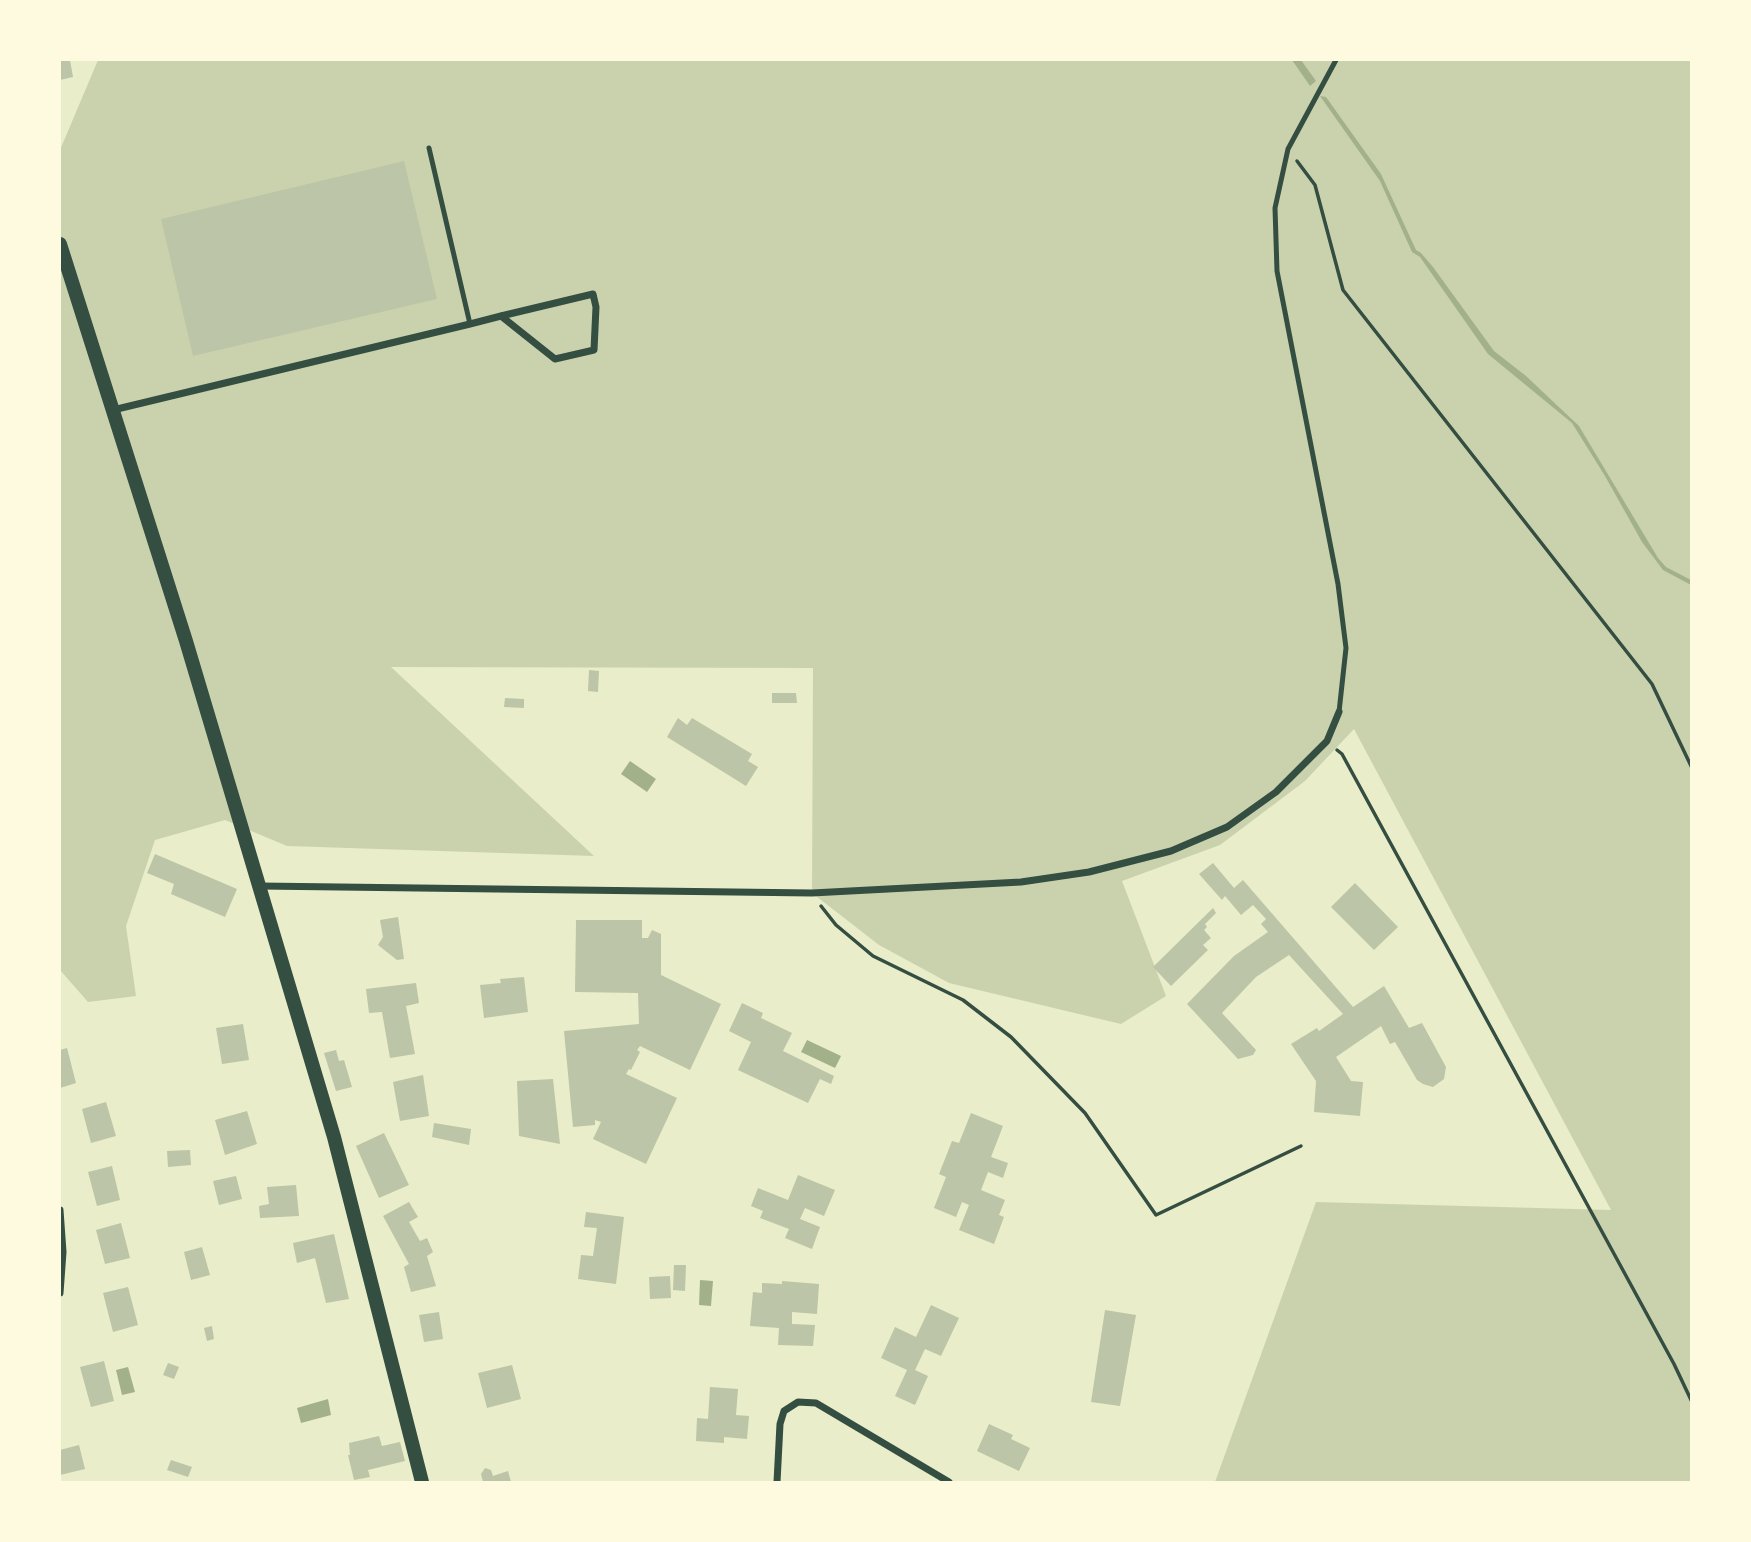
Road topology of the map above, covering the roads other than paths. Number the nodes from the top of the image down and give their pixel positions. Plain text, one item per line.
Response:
1 (1336, 60) edge
2 (429, 148) dead end
3 (60, 244) edge
4 (501, 316) junction
5 (470, 324) junction
6 (113, 410) junction
7 (1339, 712) joint
8 (259, 886) junction
9 (60, 1210) edge
10 (60, 1293) edge
11 (422, 1482) edge
12 (777, 1482) edge
13 (949, 1482) edge

1 - 7 lane
2 - 5 lane
3 - 6 main road
4 - 4 street
4 - 5 street
5 - 6 street
6 - 8 main road
7 - 8 street
8 - 11 main road
9 - 10 street
12 - 13 street

